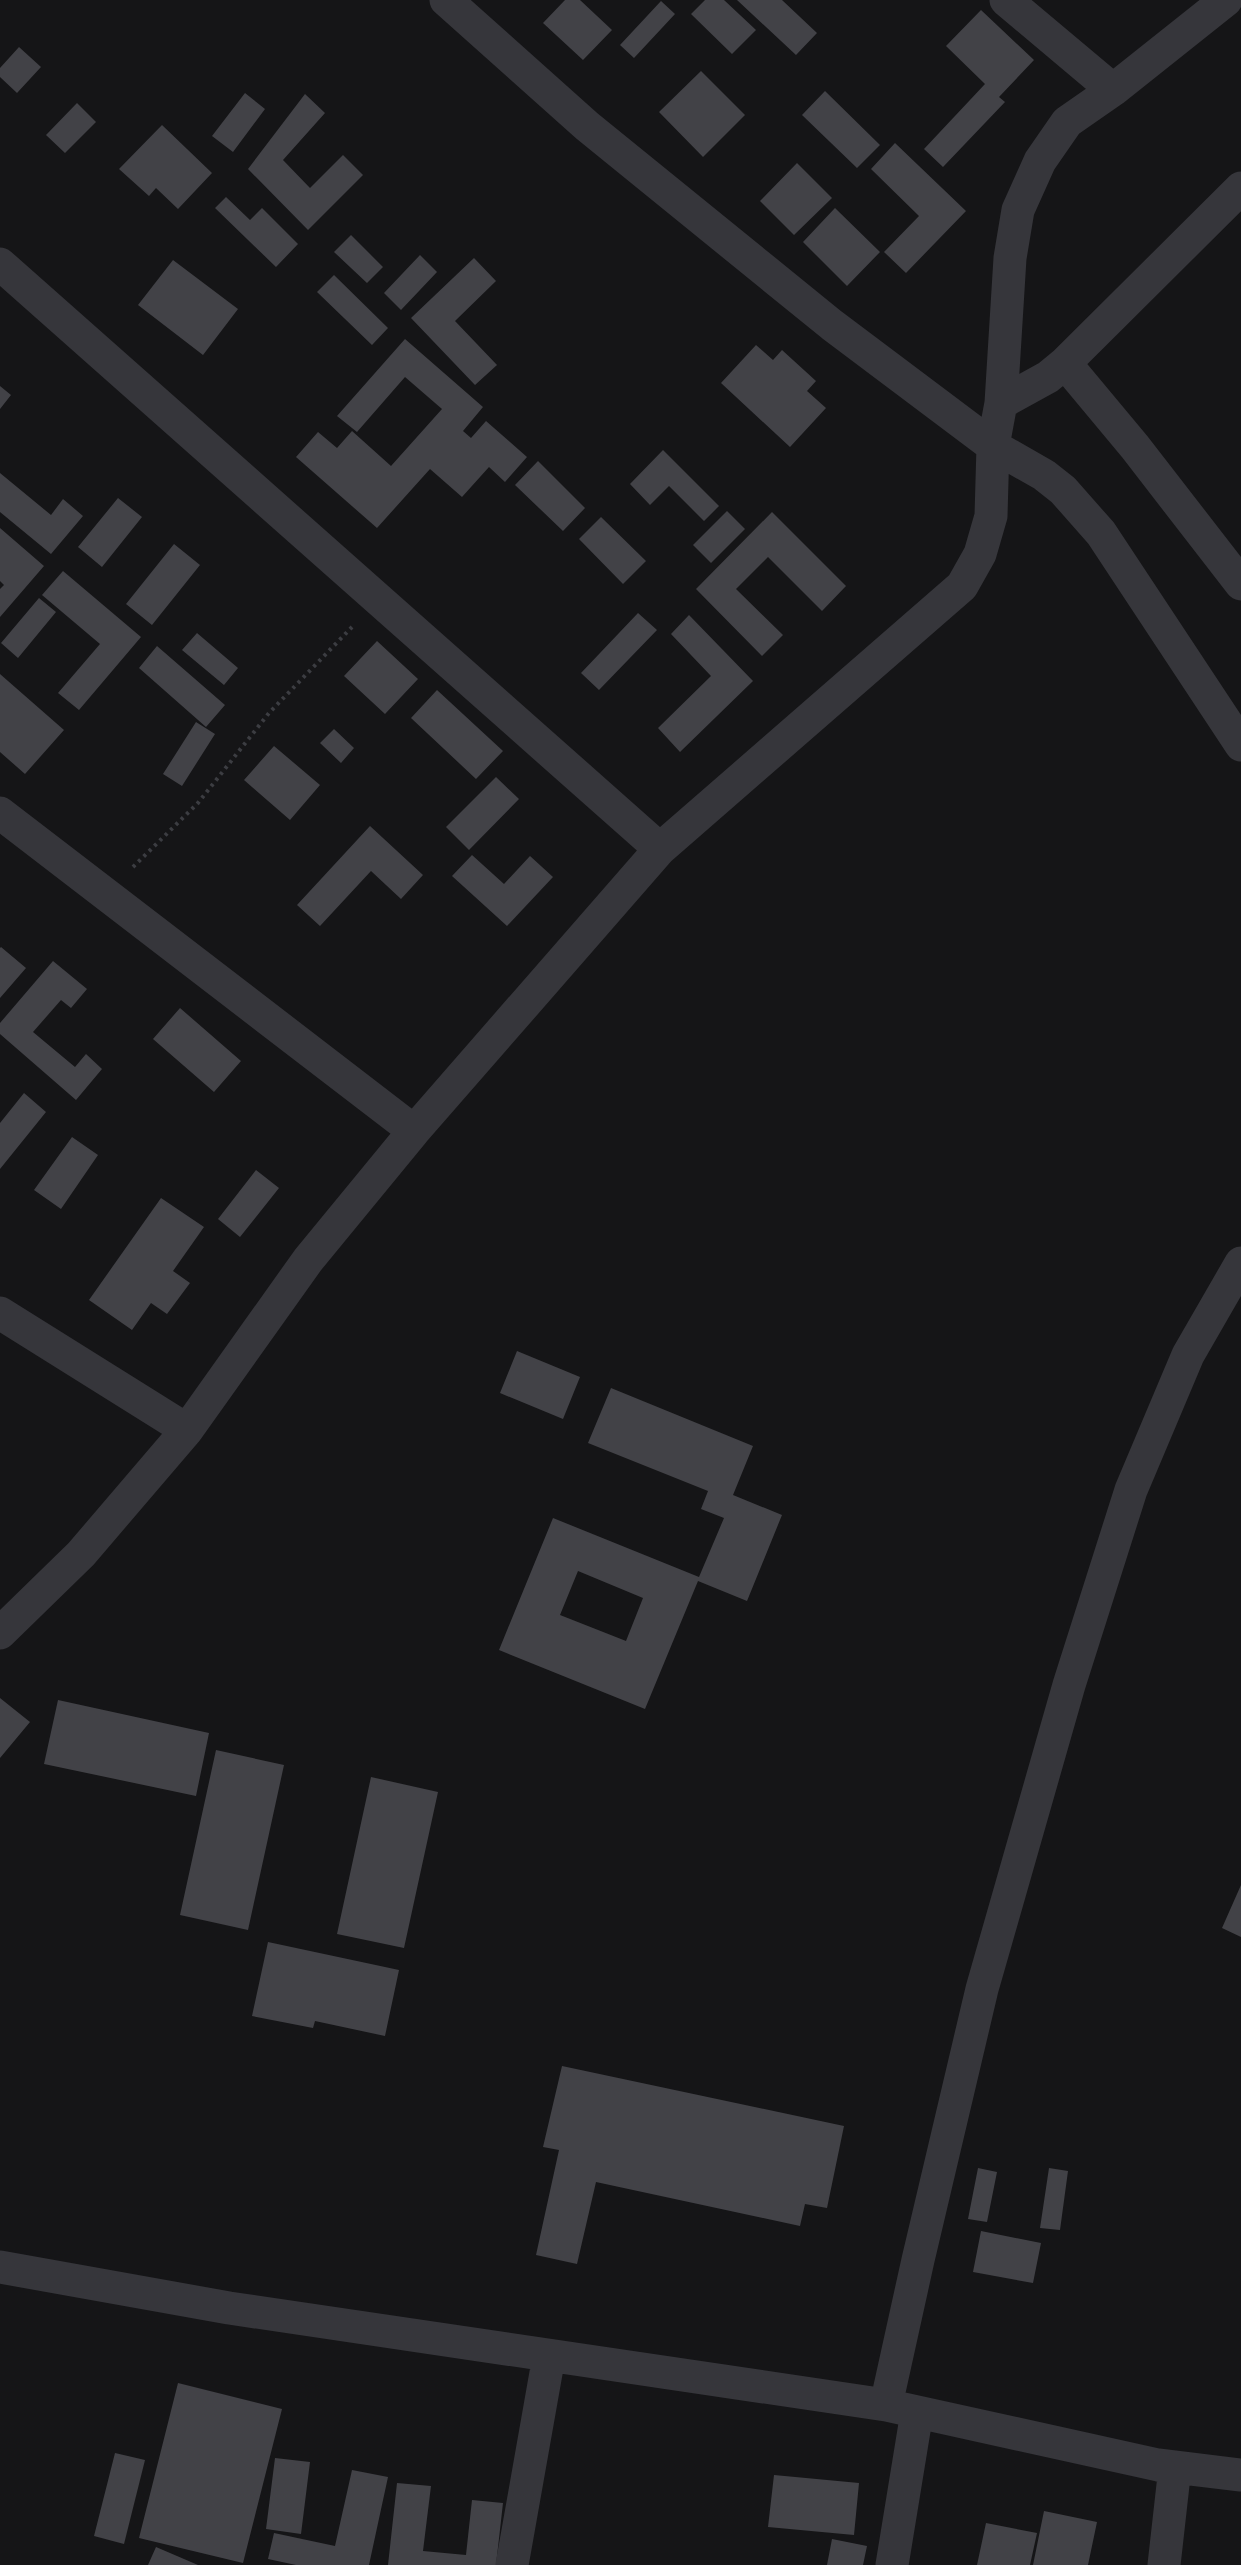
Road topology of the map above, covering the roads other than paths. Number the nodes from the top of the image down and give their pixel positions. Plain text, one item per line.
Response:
1 (446, 0) edge
2 (1006, 0) edge
3 (1226, 0) edge
4 (1113, 90) junction
5 (1241, 188) edge
6 (0, 264) edge
7 (1065, 363) junction
8 (1001, 403) junction
9 (993, 446) junction
10 (1241, 584) edge
11 (1241, 745) edge
12 (0, 813) edge
13 (660, 849) junction
14 (414, 1131) junction
15 (1241, 1263) edge
16 (0, 1313) edge
17 (187, 1430) junction
18 (0, 1634) edge
19 (0, 2267) edge
20 (549, 2356) junction
21 (902, 2408) junction
22 (1175, 2467) junction
23 (1241, 2475) edge
24 (512, 2565) edge
25 (892, 2565) edge
26 (1164, 2565) edge

1 - 9 street
2 - 4 street
3 - 4 street
4 - 8 street
5 - 7 street
6 - 13 street
7 - 8 street
7 - 10 street
8 - 9 street
9 - 11 street
9 - 13 street
12 - 14 street
13 - 14 street
14 - 17 street
15 - 21 street
16 - 17 street
17 - 18 street
19 - 20 street
20 - 21 street
20 - 24 street
21 - 22 street
21 - 25 street
22 - 23 street
22 - 26 street

